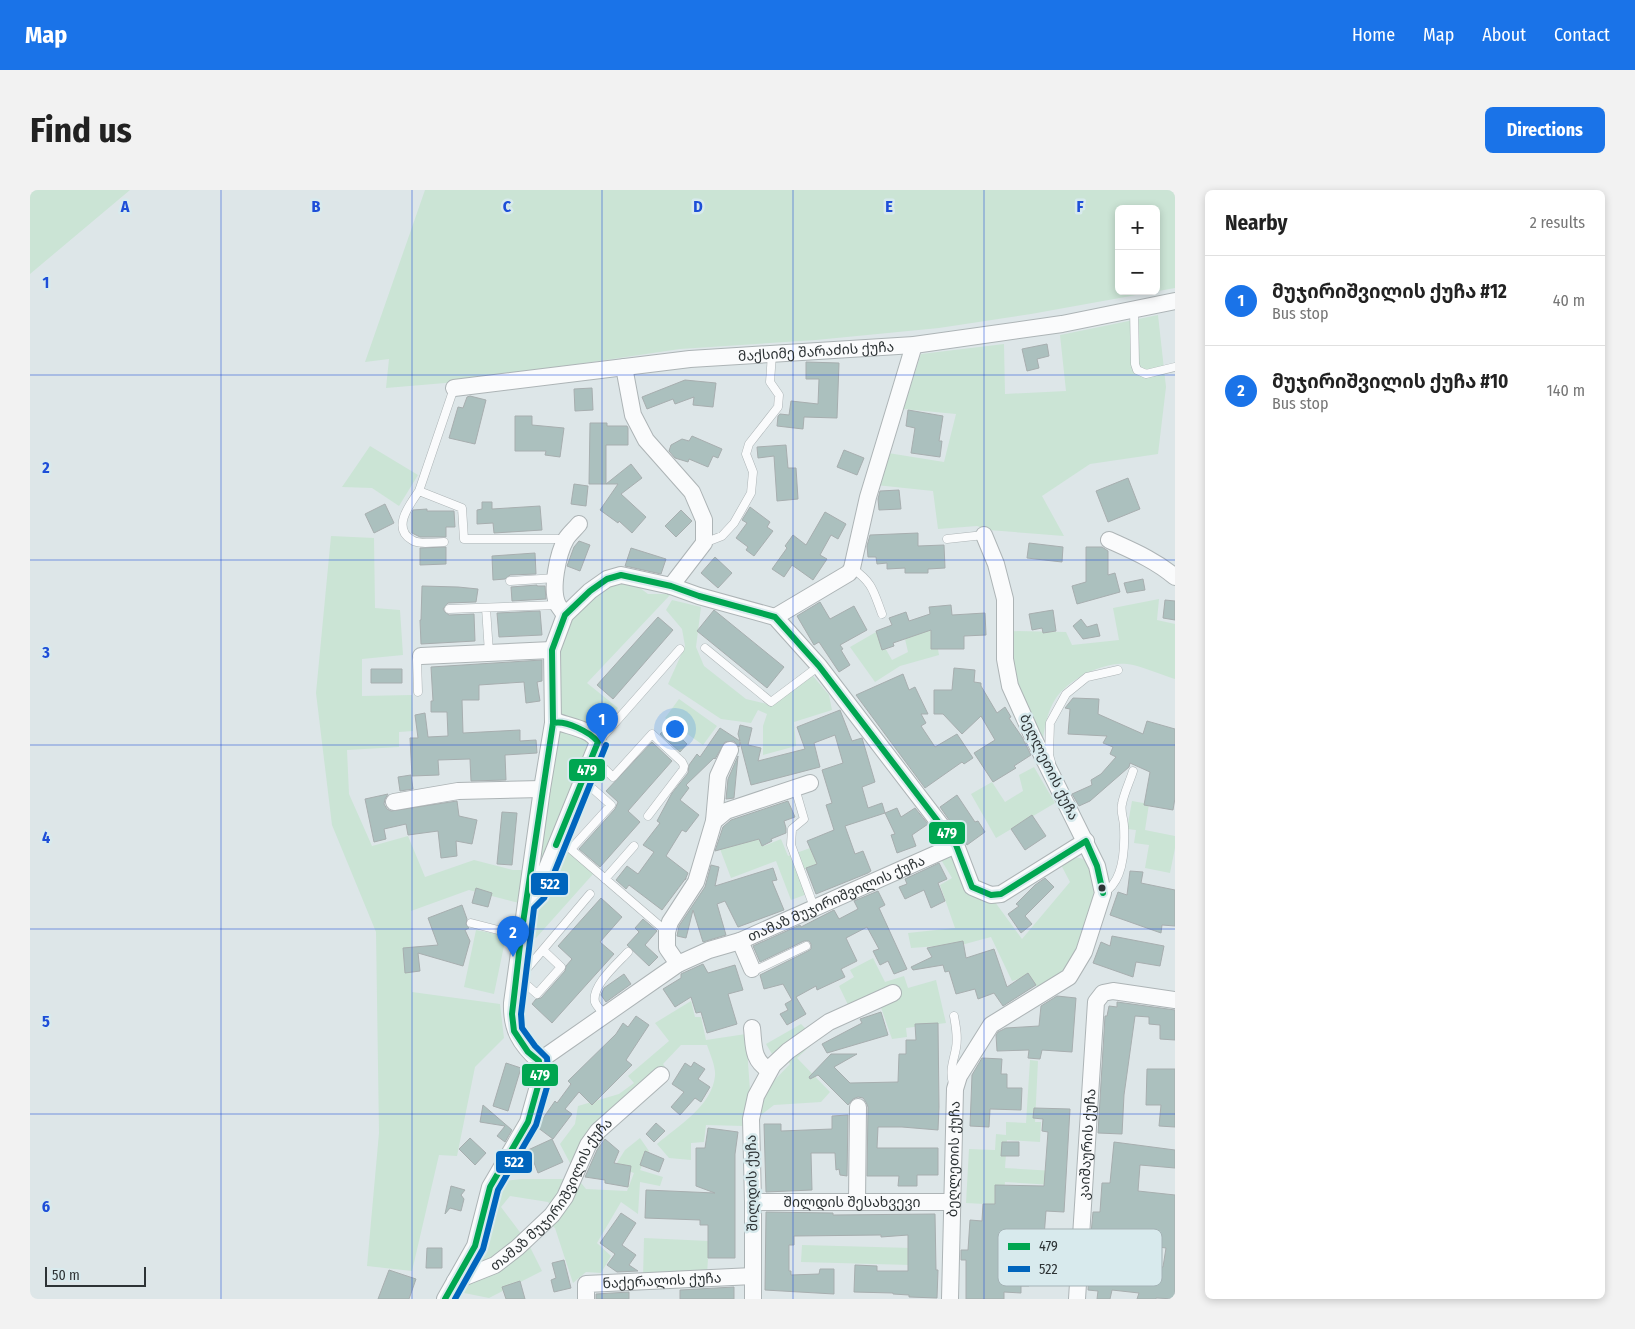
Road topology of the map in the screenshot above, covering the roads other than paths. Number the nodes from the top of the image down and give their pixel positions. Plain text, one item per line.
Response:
1 (1175, 300) edge
2 (1134, 309) junction
3 (914, 345) junction
4 (772, 354) junction
5 (624, 367) junction
6 (1175, 367) edge
7 (454, 388) joint
8 (419, 491) junction
9 (579, 524) dead end
10 (984, 535) joint
11 (566, 539) junction
12 (947, 539) dead end
13 (1109, 540) dead end
14 (444, 542) dead end
15 (704, 544) junction
16 (852, 568) junction
17 (1175, 577) edge
18 (556, 578) junction
19 (510, 581) dead end
20 (671, 586) junction
21 (486, 608) junction
22 (449, 609) dead end
23 (562, 610) junction
24 (882, 614) dead end
25 (775, 617) junction
26 (705, 648) dead end
27 (680, 649) dead end
28 (552, 650) junction
29 (489, 653) junction
30 (421, 656) joint
31 (819, 666) junction
32 (1118, 670) dead end
33 (418, 692) dead end
34 (553, 723) junction
35 (598, 742) junction
36 (730, 750) dead end
37 (592, 757) junction
38 (1134, 771) dead end
39 (583, 780) junction
40 (802, 786) joint
41 (1058, 786) junction
42 (542, 789) junction
43 (394, 802) dead end
44 (648, 816) dead end
45 (714, 821) junction
46 (559, 839) junction
47 (1086, 841) junction
48 (956, 845) junction
49 (634, 846) dead end
50 (572, 850) junction
51 (606, 879) junction
52 (1103, 893) junction
53 (590, 894) dead end
54 (526, 903) junction
55 (814, 908) junction
56 (470, 923) dead end
57 (667, 932) junction
58 (521, 936) junction
59 (740, 941) junction
60 (806, 946) dead end
61 (543, 950) junction
62 (628, 952) dead end
63 (678, 964) junction
64 (752, 969) joint
65 (518, 980) junction
66 (893, 993) dead end
67 (1175, 1000) edge
68 (605, 1015) junction
69 (954, 1016) dead end
70 (752, 1028) dead end
71 (539, 1061) junction
72 (769, 1070) junction
73 (661, 1074) dead end
74 (955, 1089) junction
75 (858, 1107) dead end
76 (753, 1202) junction
77 (857, 1202) junction
78 (951, 1202) junction
79 (1081, 1229) edge
80 (753, 1276) junction
81 (455, 1280) junction
82 (1078, 1286) edge
83 (445, 1299) edge
84 (586, 1299) edge
85 (753, 1299) edge
86 (950, 1299) edge
87 (1077, 1299) edge

1 - 2 street, მაქსიმე შარაძის ქუჩა
2 - 3 street, მაქსიმე შარაძის ქუჩა
2 - 6 lane
3 - 4 street, მაქსიმე შარაძის ქუჩა
3 - 16 street
4 - 5 street, მაქსიმე შარაძის ქუჩა
4 - 15 lane
5 - 7 street, მაქსიმე შარაძის ქუჩა
5 - 15 street
7 - 8 lane
8 - 11 lane
8 - 14 lane
9 - 11 street
10 - 12 lane
10 - 41 street, ბეღლეთის ქუჩა
11 - 18 street
13 - 17 street
15 - 20 street
16 - 24 lane
16 - 25 street
18 - 19 lane
18 - 23 street
20 - 23 street
20 - 25 street
21 - 22 lane
21 - 23 lane
21 - 29 lane
23 - 28 street
25 - 31 street
26 - 31 lane
27 - 35 lane
28 - 29 street
28 - 34 street
29 - 30 street
30 - 33 lane
31 - 48 street
32 - 41 lane
34 - 35 street
34 - 42 street
35 - 37 street
36 - 45 street
37 - 39 street
37 - 44 lane
38 - 52 lane
39 - 46 street
39 - 50 lane
40 - 45 street
40 - 55 lane
41 - 47 street, ბეღლეთის ქუჩა
42 - 43 street
42 - 54 street
45 - 57 street
46 - 50 lane
46 - 54 street
47 - 48 street
47 - 52 street, ბეღლეთის ქუჩა
48 - 55 street, თამაზ მუჯირიშვილის ქუჩა
49 - 51 lane
50 - 51 lane
51 - 57 lane
52 - 74 street, ბეღლეთის ქუჩა
53 - 61 lane
54 - 58 street
55 - 59 street, თამაზ მუჯირიშვილის ქუჩა
56 - 58 lane
57 - 63 street
58 - 65 street
59 - 63 street, თამაზ მუჯირიშვილის ქუჩა
59 - 64 street
60 - 64 lane
61 - 65 lane
61 - 65 lane
62 - 68 lane
63 - 68 street, თამაზ მუჯირიშვილის ქუჩა
65 - 71 street
66 - 72 street, შილდის ქუჩა
67 - 79 street, კაიშაურის ქუჩა
68 - 71 street, თამაზ მუჯირიშვილის ქუჩა
69 - 74 lane
70 - 72 street
71 - 81 street, თამაზ მუჯირიშვილის ქუჩა
72 - 76 street, შილდის ქუჩა
73 - 81 street, თამაზ მუჯირიშვილის ქუჩა
74 - 78 street, ბეღლეთის ქუჩა
75 - 77 street
76 - 77 street, შილდის შესახვევი
76 - 80 street, შილდის ქუჩა
77 - 78 street, შილდის შესახვევი
78 - 86 street, ბეღლეთის ქუჩა
80 - 84 street, ნაქერალის ქუჩა
80 - 85 street, შილდის ქუჩა
81 - 83 street
82 - 87 street, კაიშაურის ქუჩა

